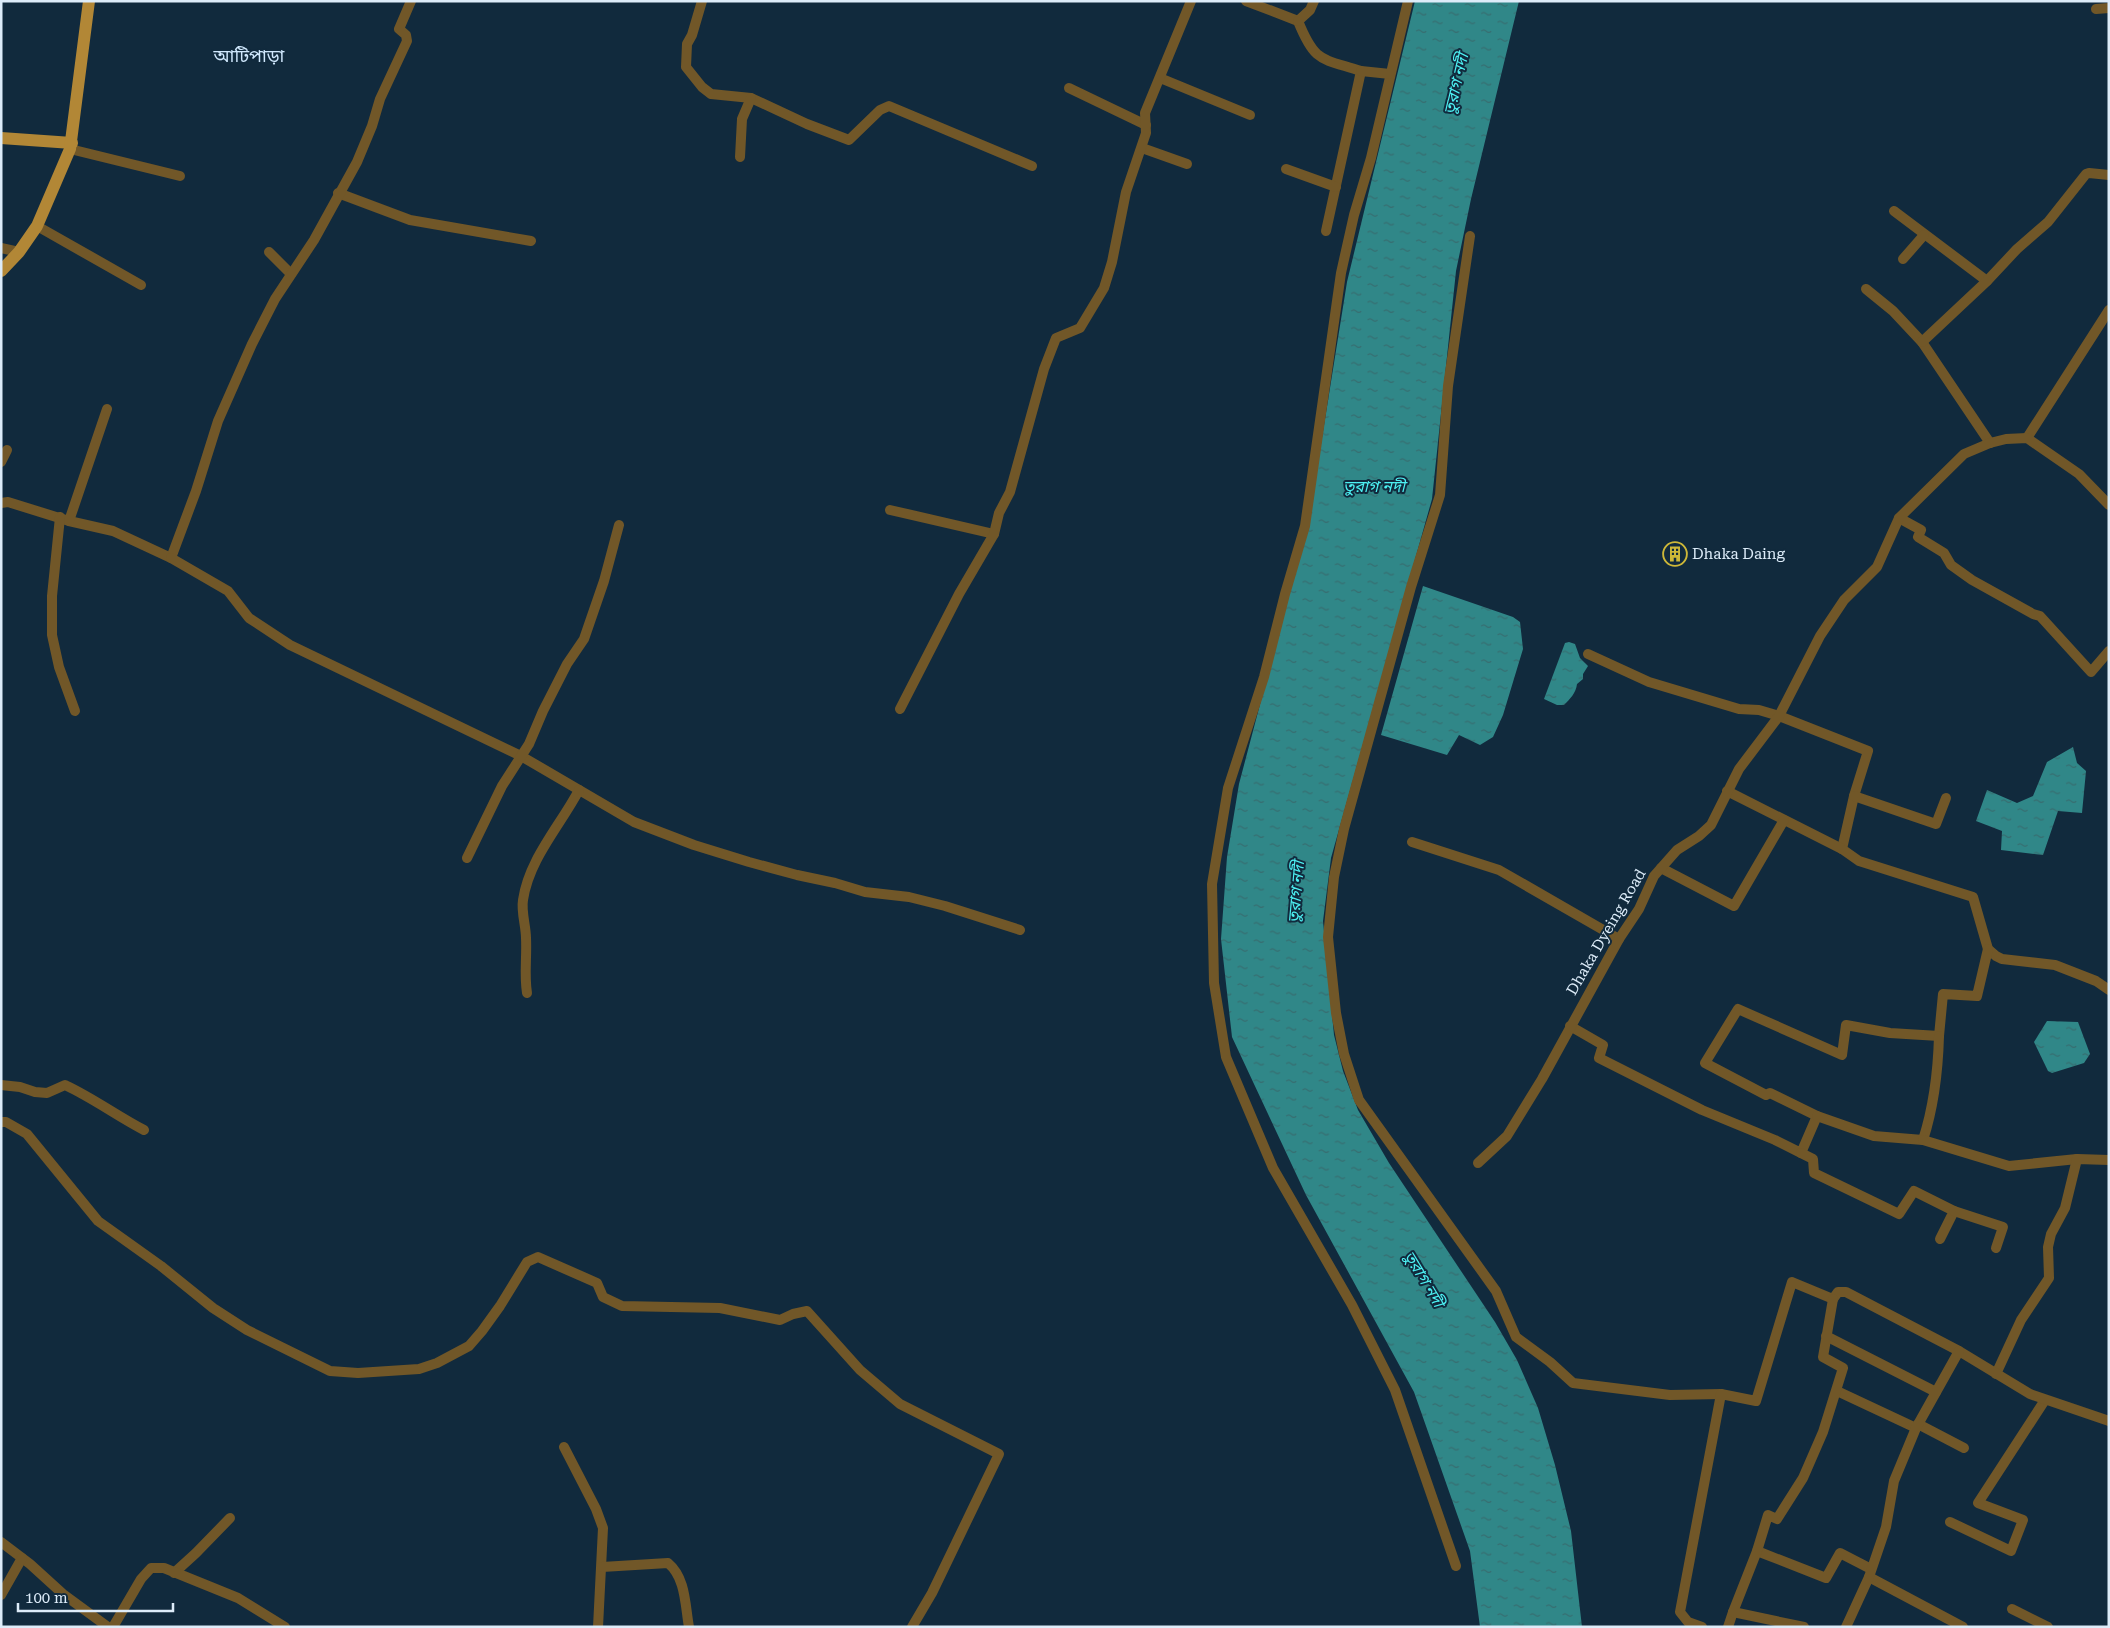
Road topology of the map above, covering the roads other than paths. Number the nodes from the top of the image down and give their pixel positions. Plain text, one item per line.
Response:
1 (89, 1) edge
2 (411, 1) edge
3 (702, 1) edge
4 (1191, 1) edge
5 (1246, 1) edge
6 (1314, 1) edge
7 (1408, 1) edge
8 (2109, 8) edge
9 (2096, 9) dead end
10 (1298, 20) junction
11 (1361, 71) junction
12 (1390, 74) junction
13 (1160, 78) junction
14 (1068, 88) dead end
15 (751, 98) junction
16 (1250, 115) dead end
17 (1146, 124) junction
18 (1, 138) edge
19 (71, 146) junction
20 (1142, 148) junction
21 (740, 157) dead end
22 (1187, 164) dead end
23 (1032, 166) dead end
24 (1286, 169) dead end
25 (2109, 175) edge
26 (180, 176) dead end
27 (1336, 187) junction
28 (338, 193) junction
29 (1894, 211) dead end
30 (37, 226) junction
31 (1326, 231) dead end
32 (1924, 235) junction
33 (1470, 236) dead end
34 (531, 241) dead end
35 (1, 248) edge
36 (19, 252) junction
37 (270, 252) dead end
38 (1903, 259) dead end
39 (1, 271) edge
40 (291, 274) junction
41 (1987, 281) junction
42 (141, 285) dead end
43 (1866, 289) dead end
44 (2109, 310) edge
45 (1922, 342) junction
46 (107, 409) dead end
47 (2027, 438) junction
48 (1990, 443) junction
49 (7, 450) dead end
50 (1, 462) edge
51 (1, 503) edge
52 (2109, 504) edge
53 (890, 510) dead end
54 (1899, 518) junction
55 (65, 519) junction
56 (619, 525) dead end
57 (994, 534) junction
58 (171, 558) junction
59 (2109, 651) edge
60 (1588, 654) dead end
61 (900, 708) dead end
62 (74, 711) dead end
63 (1780, 716) junction
64 (521, 756) junction
65 (579, 790) junction
66 (1727, 791) junction
67 (1854, 796) junction
68 (1946, 798) dead end
69 (1784, 820) junction
70 (1412, 842) dead end
71 (1842, 850) junction
72 (467, 858) dead end
73 (1661, 868) junction
74 (1020, 930) dead end
75 (1619, 939) junction
76 (1988, 949) junction
77 (2109, 990) edge
78 (527, 993) dead end
79 (1570, 1026) junction
80 (1939, 1036) junction
81 (1, 1085) edge
82 (1817, 1116) junction
83 (1, 1122) edge
84 (144, 1130) dead end
85 (1923, 1140) junction
86 (1801, 1153) junction
87 (2077, 1159) junction
88 (2109, 1160) edge
89 (1478, 1163) dead end
90 (1954, 1211) junction
91 (1940, 1239) dead end
92 (1996, 1248) dead end
93 (1833, 1299) junction
94 (1826, 1336) junction
95 (1959, 1351) junction
96 (1996, 1374) junction
97 (1837, 1391) junction
98 (1936, 1392) junction
99 (1721, 1394) junction
100 (2045, 1400) junction
101 (2109, 1422) edge
102 (1917, 1426) junction
103 (564, 1447) dead end
104 (1964, 1448) dead end
105 (230, 1518) dead end
106 (1950, 1522) dead end
107 (1, 1542) edge
108 (1757, 1551) junction
109 (22, 1558) junction
110 (602, 1566) junction
111 (1456, 1566) dead end
112 (174, 1573) junction
113 (1870, 1573) junction
114 (1, 1594) edge
115 (2012, 1609) dead end
116 (1733, 1612) junction
117 (108, 1627) edge
118 (113, 1627) edge
119 (285, 1627) edge
120 (598, 1627) edge
121 (689, 1627) edge
122 (912, 1627) edge
123 (1702, 1627) edge
124 (1728, 1627) edge
125 (1804, 1627) edge
126 (1846, 1627) edge
127 (1963, 1627) edge
128 (2048, 1627) edge

1 - 19 main road
2 - 28 street
3 - 15 street
4 - 13 street
5 - 10 street
6 - 10 street
7 - 12 street
8 - 9 street
10 - 11 street
11 - 12 street
11 - 27 street
12 - 111 street
13 - 16 street
13 - 17 street
14 - 17 street
15 - 21 street
15 - 23 street
17 - 20 street
18 - 19 main road
19 - 26 street
19 - 30 main road
20 - 22 street
20 - 57 street
24 - 27 street
25 - 41 street
27 - 31 street
28 - 34 street
28 - 40 street
29 - 32 street
30 - 36 main road
30 - 42 street
32 - 38 street
32 - 41 street
33 - 99 street
35 - 36 street
36 - 39 main road
37 - 40 street
40 - 58 street
41 - 45 street
43 - 45 street
44 - 47 street
45 - 48 street
46 - 55 street
47 - 48 street, Dhaka Dyeing Road
47 - 52 street
48 - 54 street, Dhaka Dyeing Road
49 - 50 street
51 - 55 street
53 - 57 street
54 - 59 street
54 - 63 street, Dhaka Dyeing Road
55 - 58 street
55 - 62 street
56 - 64 street
57 - 61 street
58 - 64 street
60 - 63 street
63 - 66 street, Dhaka Dyeing Road
63 - 67 street
64 - 65 street
64 - 72 street
65 - 74 street
65 - 78 street
66 - 69 street
66 - 73 street, Dhaka Dyeing Road
67 - 68 street
67 - 71 street
69 - 71 street
69 - 73 street
70 - 75 street
71 - 76 street
73 - 75 street, Dhaka Dyeing Road
75 - 79 street, Dhaka Dyeing Road
76 - 77 street
76 - 80 street
79 - 86 street
79 - 89 street, Dhaka Dyeing Road
80 - 82 street
80 - 85 street
81 - 84 street
82 - 85 street
82 - 86 street
83 - 122 street
85 - 87 street
86 - 90 street
87 - 88 street
87 - 96 street
90 - 91 street
90 - 92 street
93 - 94 street
93 - 95 street
93 - 99 street
94 - 97 street
94 - 98 street
95 - 96 street
95 - 98 street
96 - 100 street
97 - 102 street
97 - 108 street
98 - 102 street
99 - 123 street
100 - 101 street
100 - 106 street
102 - 104 street
102 - 113 street
103 - 110 street
105 - 112 street
107 - 109 street
108 - 113 street
108 - 116 street
109 - 114 street
109 - 117 street
110 - 120 street
110 - 121 street
112 - 118 street
112 - 119 street
113 - 126 street
113 - 127 street
115 - 128 street
116 - 124 street
116 - 125 street

